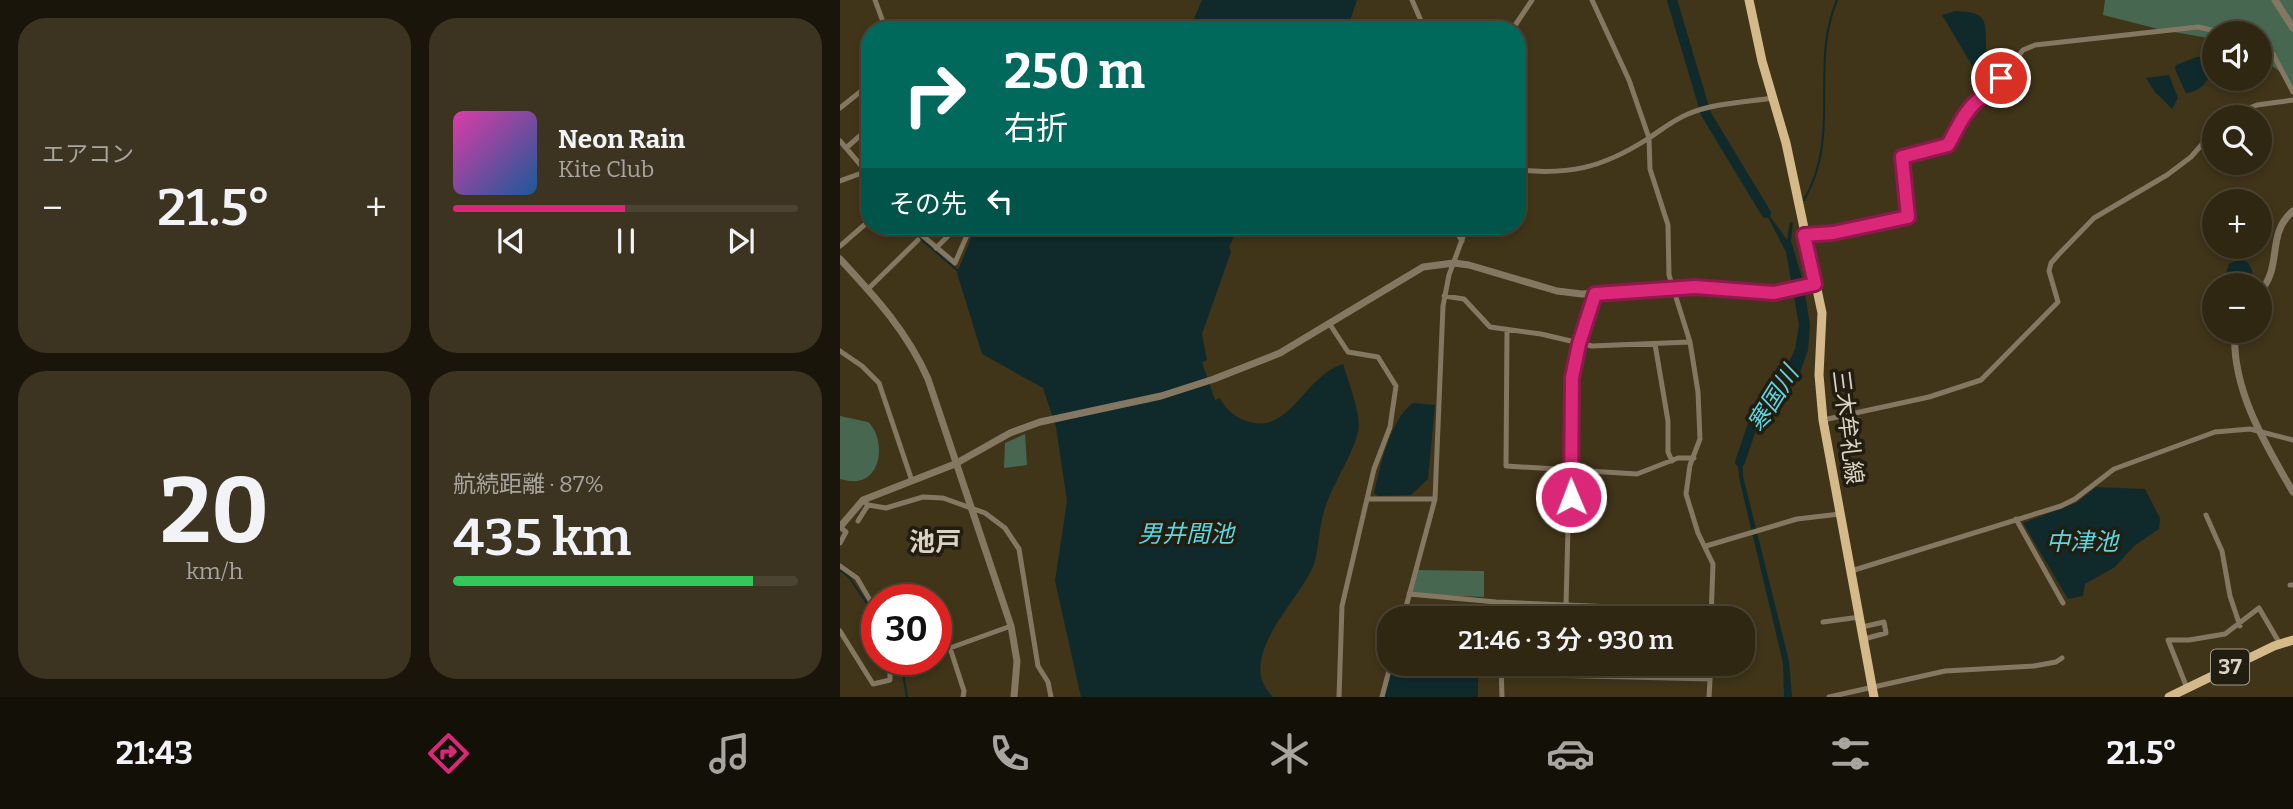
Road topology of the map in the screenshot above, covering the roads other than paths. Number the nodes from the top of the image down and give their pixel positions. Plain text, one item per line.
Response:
1 (874, 0) edge
2 (1412, 0) edge
3 (1532, 0) edge
4 (1592, 0) edge
5 (1749, 0) edge
6 (2275, 0) edge
7 (882, 21) edge
8 (1421, 21) edge
9 (1518, 21) edge
10 (2202, 28) edge
11 (2293, 28) edge
12 (2272, 53) edge
13 (861, 91) edge
14 (2293, 92) edge
15 (1773, 98) junction
16 (2293, 100) edge
17 (2257, 105) edge
18 (840, 108) edge
19 (861, 135) edge
20 (1649, 138) junction
21 (840, 141) edge
22 (2202, 144) edge
23 (846, 148) junction
24 (861, 164) edge
25 (1526, 171) edge
26 (861, 174) edge
27 (840, 181) edge
28 (2293, 211) edge
29 (861, 227) edge
30 (921, 235) edge
31 (949, 235) edge
32 (967, 235) edge
33 (1458, 235) edge
34 (1464, 235) edge
35 (1804, 235) junction
36 (918, 240) dead end
37 (1462, 242) junction
38 (840, 246) edge
39 (936, 248) junction
40 (840, 259) edge
41 (1454, 263) junction
42 (2272, 274) edge
43 (1810, 286) junction
44 (1673, 288) junction
45 (867, 289) junction
46 (1595, 294) junction
47 (1444, 296) junction
48 (1329, 323) junction
49 (1507, 330) junction
50 (1690, 342) junction
51 (2236, 343) edge
52 (1579, 344) junction
53 (1655, 344) junction
54 (840, 351) edge
55 (1823, 420) junction
56 (2261, 431) junction
57 (2293, 440) edge
58 (1694, 458) junction
59 (1672, 461) junction
60 (955, 464) junction
61 (1572, 472) junction
62 (912, 481) junction
63 (2293, 492) edge
64 (1369, 499) junction
65 (1435, 499) junction
66 (866, 502) junction
67 (970, 507) junction
68 (1840, 514) junction
69 (2206, 514) dead end
70 (2016, 519) junction
71 (858, 521) dead end
72 (840, 527) edge
73 (840, 544) edge
74 (1706, 546) junction
75 (840, 566) edge
76 (1851, 571) junction
77 (861, 584) edge
78 (1409, 594) junction
79 (1496, 602) junction
80 (2063, 603) dead end
81 (1566, 605) junction
82 (1406, 606) edge
83 (1496, 606) edge
84 (1582, 606) edge
85 (1712, 606) edge
86 (1823, 622) dead end
87 (1861, 622) junction
88 (2240, 625) junction
89 (1011, 626) junction
90 (840, 631) edge
91 (1864, 639) junction
92 (2293, 640) edge
93 (2280, 644) junction
94 (952, 648) edge
95 (952, 655) edge
96 (2062, 658) dead end
97 (861, 665) edge
98 (867, 675) edge
99 (890, 675) edge
100 (1388, 676) edge
101 (1502, 676) edge
102 (1585, 676) edge
103 (1710, 679) joint
104 (1873, 692) edge
105 (2184, 692) edge
106 (963, 697) edge
107 (1014, 697) edge
108 (1051, 697) edge
109 (1339, 697) edge
110 (1382, 697) edge
111 (1502, 697) edge
112 (1709, 697) edge
113 (1829, 697) edge
114 (2169, 697) edge

1 - 7 street
2 - 8 street
3 - 9 street
4 - 20 street
5 - 15 main road, 三木牟礼線
6 - 11 street
10 - 35 street
12 - 14 street
13 - 18 street
15 - 20 street
15 - 35 main road, 三木牟礼線
16 - 17 street
19 - 23 street
20 - 25 street
20 - 44 street
21 - 23 street
22 - 55 street
23 - 24 street
26 - 27 street
28 - 42 street
29 - 38 street
30 - 39 street
31 - 39 street
32 - 39 street
33 - 37 street
34 - 37 street
35 - 43 main road, 三木牟礼線
36 - 45 street
37 - 41 street
40 - 45 street
41 - 46 street
41 - 47 street
41 - 48 street
43 - 44 street
43 - 55 main road, 三木牟礼線
44 - 46 street
44 - 50 street
45 - 60 street
46 - 52 street
47 - 49 street
47 - 65 street
48 - 60 street
48 - 64 street
49 - 52 street
49 - 61 street
50 - 53 street
50 - 58 street
51 - 56 street
52 - 53 street
52 - 61 street
53 - 59 street
54 - 62 street
55 - 68 main road, 三木牟礼線
56 - 57 street
56 - 63 street
56 - 70 street
58 - 59 street
58 - 74 street
59 - 61 street
60 - 62 street
60 - 67 street
61 - 81 street
62 - 66 street
64 - 65 street
64 - 109 street
65 - 78 street
66 - 67 street
66 - 71 street
66 - 72 street
67 - 89 street
67 - 108 street
68 - 74 street
68 - 76 main road, 三木牟礼線
69 - 88 street
70 - 76 street
70 - 80 street
72 - 73 street
74 - 85 street
75 - 77 street
76 - 87 main road, 三木牟礼線
78 - 79 street
78 - 82 street
79 - 81 street
79 - 83 street
81 - 84 street
86 - 87 street
87 - 91 main road, 三木牟礼線
87 - 91 street
88 - 93 street
88 - 105 street
89 - 94 street
89 - 107 street
90 - 97 street
91 - 104 main road, 三木牟礼線
92 - 93 main road, 37
93 - 105 main road, 37
95 - 106 street
96 - 104 street
98 - 99 street
100 - 110 street
101 - 111 street
102 - 103 street
103 - 112 street
104 - 113 street
105 - 114 main road, 37

